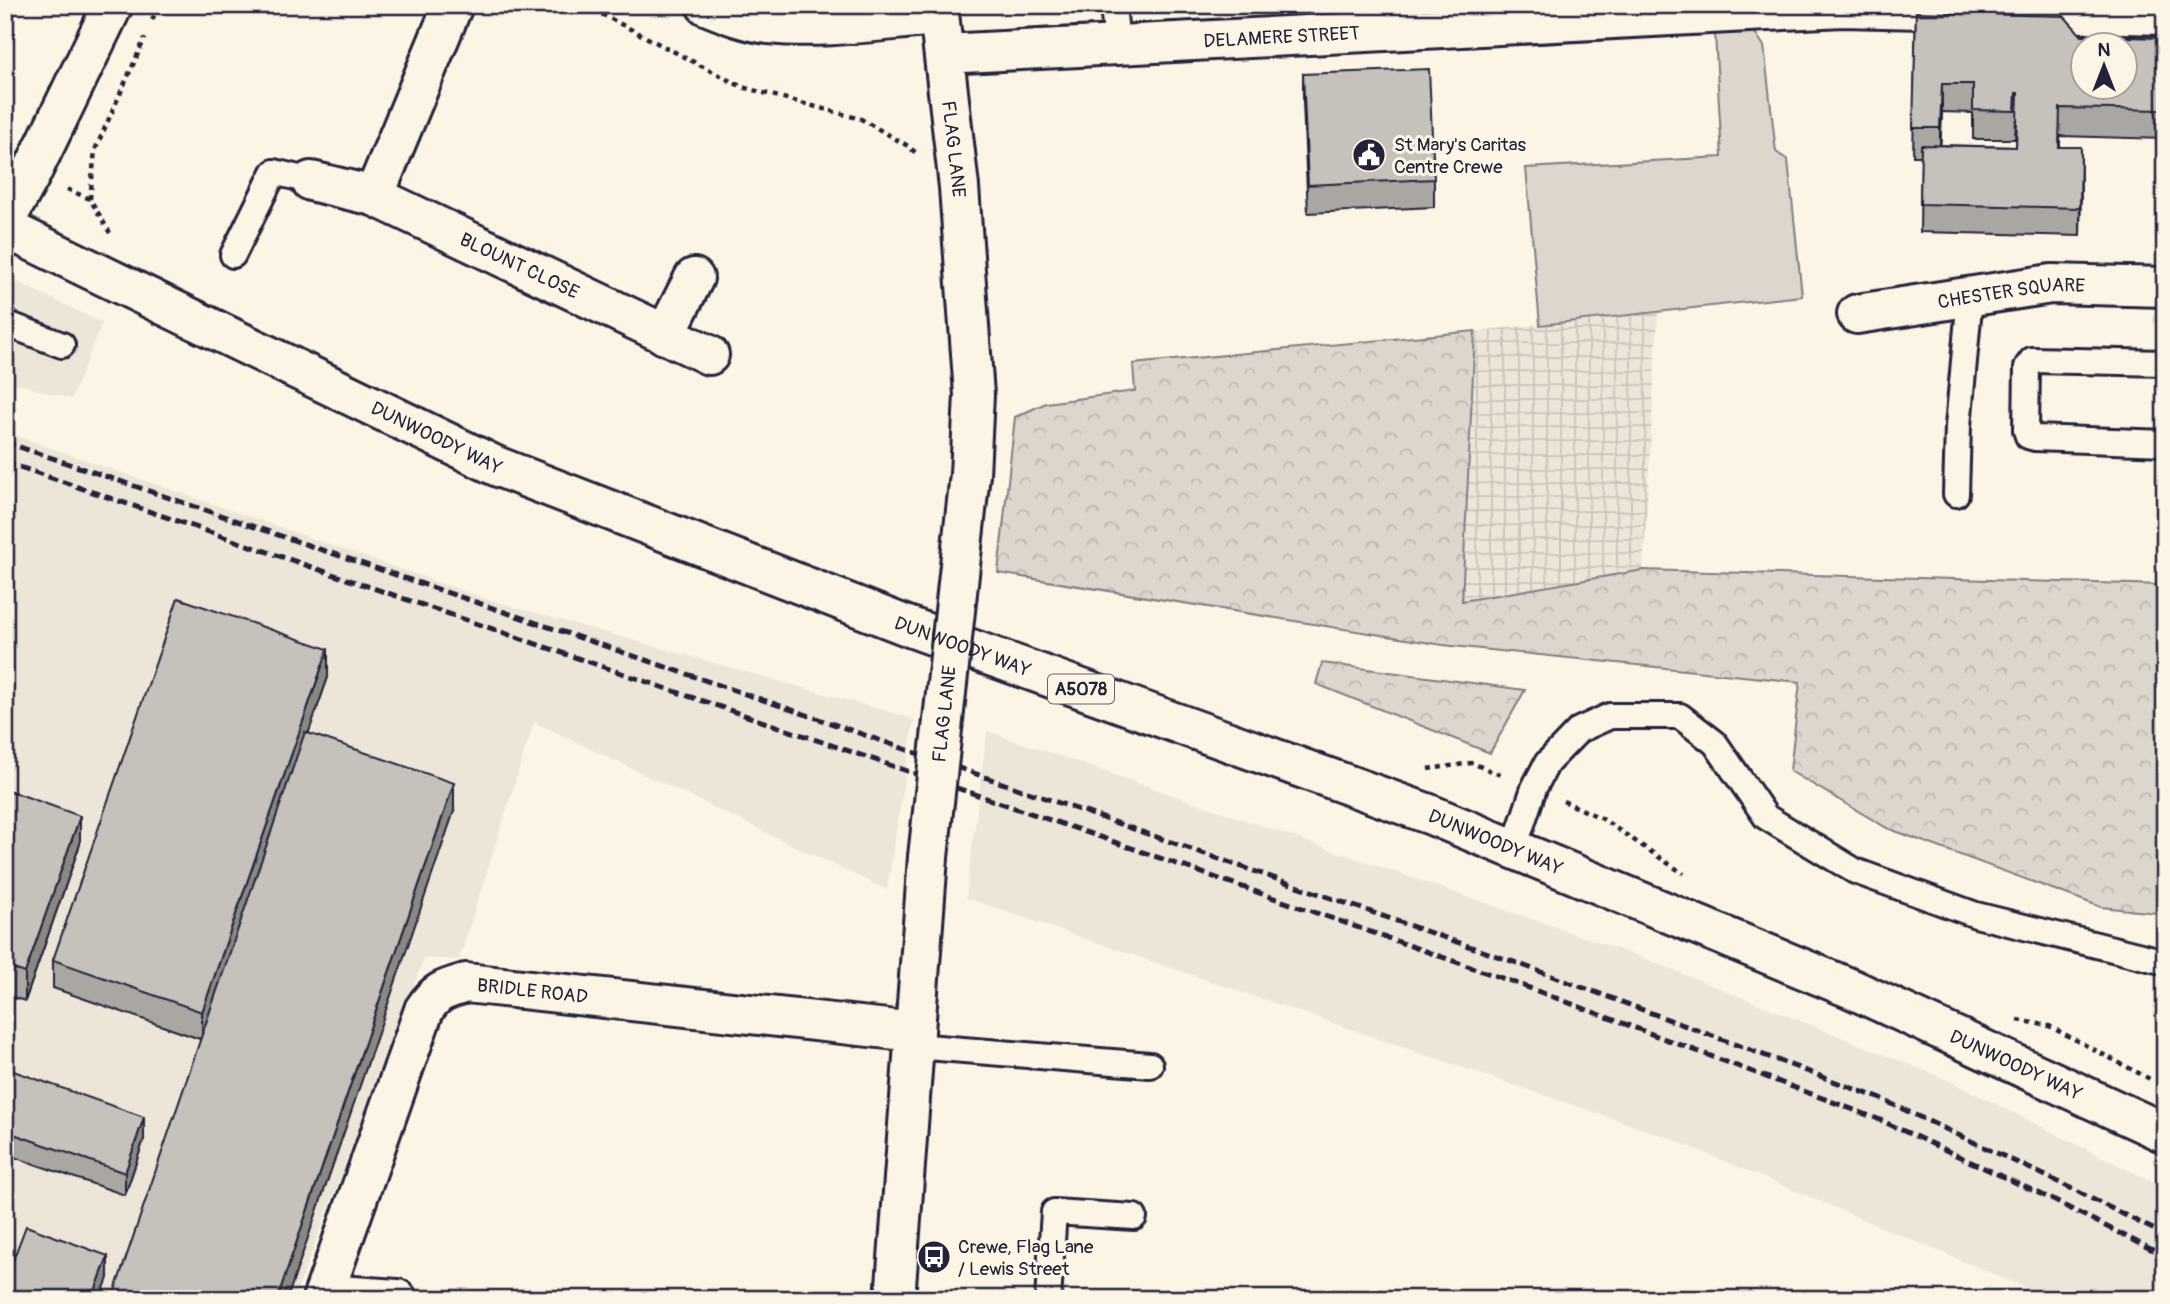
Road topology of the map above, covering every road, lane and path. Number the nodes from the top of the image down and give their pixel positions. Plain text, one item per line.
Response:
1 (113, 5) edge
2 (159, 5) edge
3 (453, 5) edge
4 (584, 5) edge
5 (706, 5) edge
6 (1113, 5) edge
7 (1843, 6) edge
8 (2080, 10) edge
9 (938, 11) edge
10 (1559, 13) edge
11 (2165, 15) edge
12 (1117, 45) junction
13 (944, 54) junction
14 (31, 174) junction
15 (311, 181) joint
16 (959, 187) junction
17 (374, 195) junction
18 (90, 199) junction
19 (5, 220) edge
20 (5, 228) edge
21 (121, 238) dead end
22 (233, 255) dead end
23 (694, 278) dead end
24 (2165, 287) edge
25 (1970, 296) junction
26 (1857, 314) dead end
27 (5, 323) edge
28 (665, 335) junction
29 (62, 345) dead end
30 (709, 355) dead end
31 (2165, 363) edge
32 (2165, 443) edge
33 (1956, 494) dead end
34 (1426, 769) dead end
35 (1534, 789) junction
36 (1513, 851) junction
37 (1690, 878) dead end
38 (2165, 962) edge
39 (2014, 1019) dead end
40 (914, 1039) junction
41 (1150, 1065) dead end
42 (2153, 1081) dead end
43 (2165, 1133) edge
44 (1134, 1217) dead end
45 (323, 1296) edge
46 (397, 1299) edge
47 (895, 1299) edge
48 (1048, 1299) edge

1 - 14 street
2 - 18 path
3 - 17 street
4 - 16 path
5 - 9 street
6 - 12 lane
7 - 8 street, DELAMERE STREET
7 - 10 street, DELAMERE STREET
8 - 11 street, DELAMERE STREET
9 - 13 street, FLAG LANE
10 - 12 street, DELAMERE STREET
12 - 13 street, DELAMERE STREET
13 - 16 street, FLAG LANE
14 - 18 path
14 - 19 street
15 - 17 street, BLOUNT CLOSE
15 - 22 lane
16 - 40 street, FLAG LANE, bridge
17 - 28 street, BLOUNT CLOSE
18 - 21 path
20 - 36 street, DUNWOODY WAY / A5078
23 - 28 street
24 - 25 street, CHESTER SQUARE
25 - 26 street, CHESTER SQUARE
25 - 33 lane
27 - 29 lane
28 - 30 street, BLOUNT CLOSE
31 - 32 lane
34 - 35 path
35 - 36 lane
35 - 37 path
35 - 38 lane
36 - 43 street, DUNWOODY WAY / A5078
39 - 42 path
40 - 41 lane
40 - 45 street, BRIDLE ROAD
40 - 47 street, FLAG LANE
44 - 48 lane
45 - 46 street

